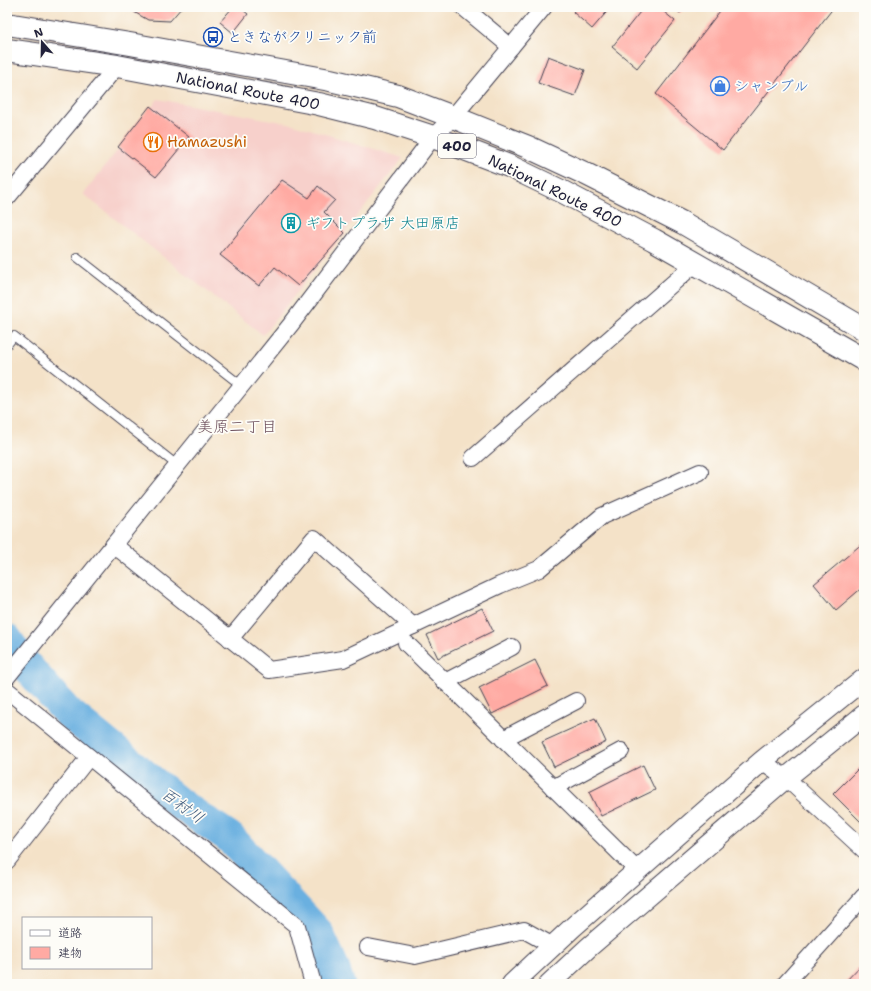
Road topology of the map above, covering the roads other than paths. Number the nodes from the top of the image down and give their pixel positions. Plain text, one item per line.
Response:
1 (463, 7) edge
2 (544, 7) edge
3 (7, 24) edge
4 (511, 46) junction
5 (7, 50) edge
6 (117, 66) junction
7 (453, 117) junction
8 (433, 137) junction
9 (7, 198) edge
10 (77, 257) dead end
11 (696, 263) junction
12 (864, 329) edge
13 (7, 345) edge
14 (864, 360) edge
15 (242, 386) junction
16 (473, 458) dead end
17 (178, 466) junction
18 (700, 472) dead end
19 (114, 545) junction
20 (413, 626) junction
21 (230, 639) junction
22 (406, 643) dead end
23 (512, 647) dead end
24 (9, 675) edge
25 (864, 679) edge
26 (445, 682) junction
27 (7, 690) edge
28 (576, 701) dead end
29 (864, 715) edge
30 (503, 739) junction
31 (621, 751) dead end
32 (89, 757) junction
33 (762, 761) junction
34 (786, 778) junction
35 (553, 788) junction
36 (864, 850) edge
37 (7, 861) edge
38 (638, 870) junction
39 (864, 896) edge
40 (553, 946) junction
41 (368, 947) dead end
42 (313, 984) edge
43 (512, 984) edge
44 (549, 984) edge
45 (785, 984) edge

1 - 4 street
2 - 4 street
3 - 7 highway, National Route 400 / 400
4 - 7 street
5 - 6 highway, National Route 400 / 400
6 - 8 highway, National Route 400 / 400
6 - 9 street
7 - 8 street
7 - 12 highway, National Route 400 / 400
8 - 11 highway, National Route 400 / 400
8 - 15 street
10 - 15 lane
11 - 14 highway, National Route 400 / 400
11 - 16 street
13 - 17 lane
15 - 17 street
17 - 19 street
18 - 20 street
19 - 21 street
19 - 24 street
20 - 21 street
20 - 21 street
22 - 26 street
23 - 26 street
25 - 33 street
26 - 30 street
27 - 32 street
28 - 30 street
29 - 34 street
30 - 35 street
31 - 35 street
32 - 37 street
32 - 42 street
33 - 34 street
33 - 38 street
34 - 36 street
34 - 44 street
35 - 38 street
38 - 40 street
39 - 45 street
40 - 41 street
40 - 43 street

